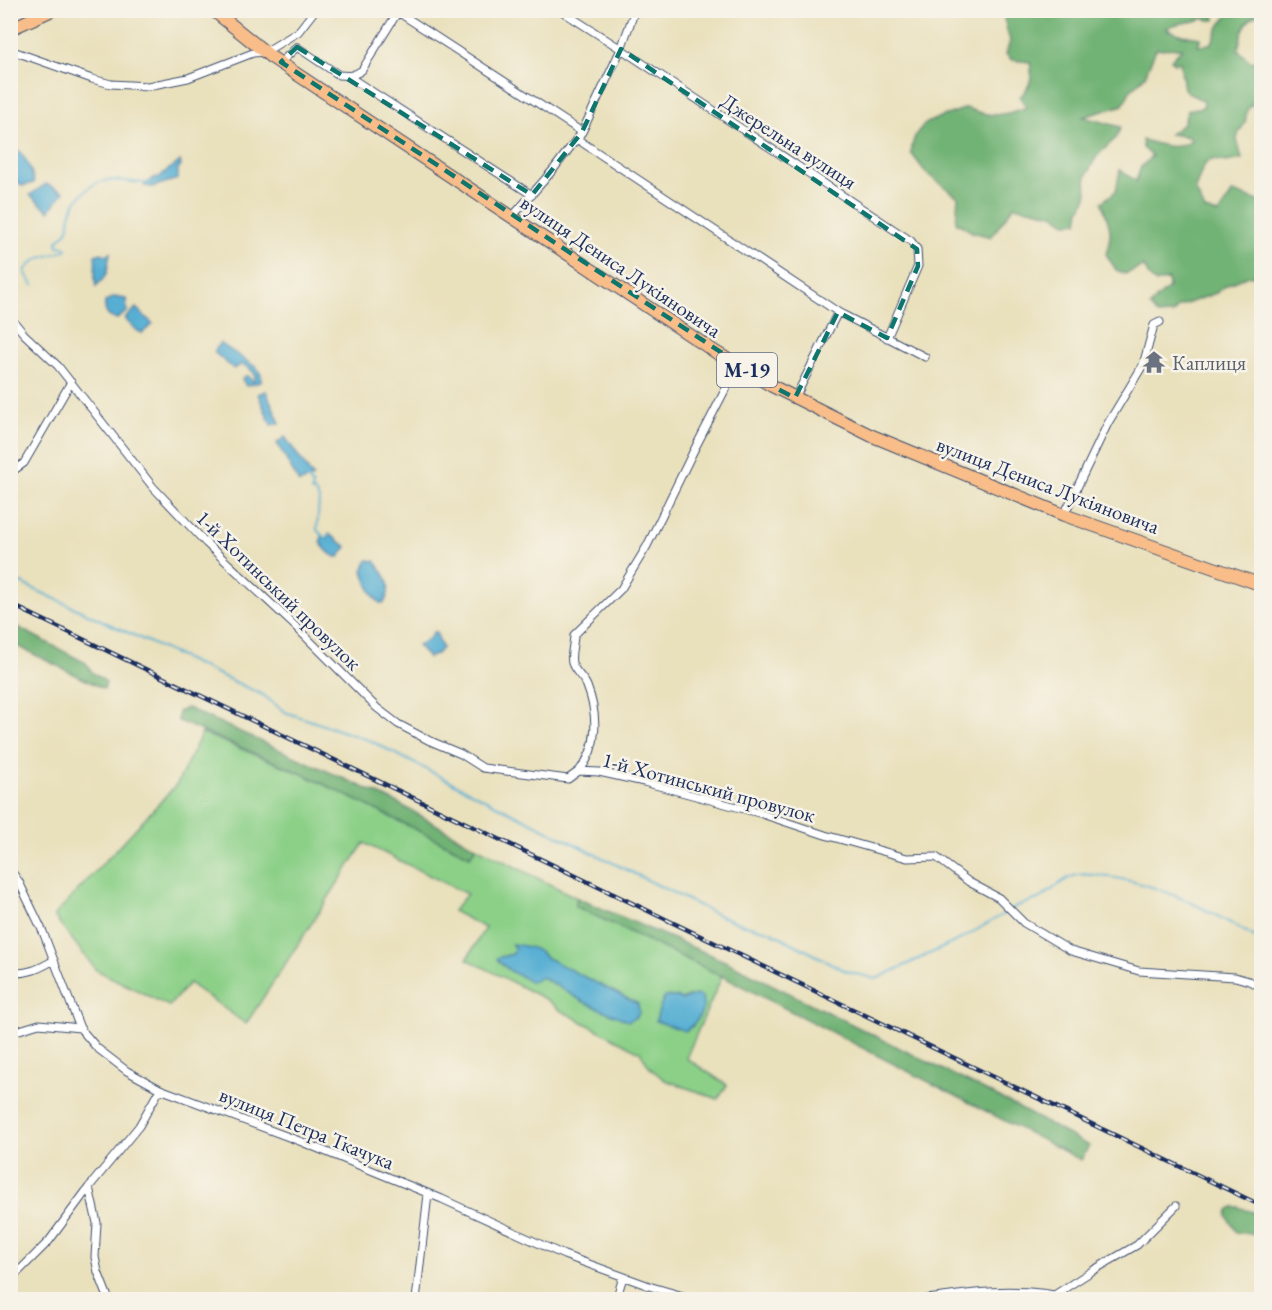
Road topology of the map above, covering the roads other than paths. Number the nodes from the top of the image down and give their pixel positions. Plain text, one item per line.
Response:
1 (52, 10) edge
2 (213, 10) edge
3 (315, 10) edge
4 (560, 10) edge
5 (635, 10) edge
6 (399, 11) edge
7 (10, 29) edge
8 (621, 49) junction
9 (10, 50) edge
10 (265, 52) junction
11 (281, 62) junction
12 (348, 76) junction
13 (582, 132) junction
14 (577, 139) junction
15 (532, 195) junction
16 (512, 217) junction
17 (838, 312) junction
18 (10, 317) edge
19 (1160, 322) dead end
20 (886, 338) junction
21 (925, 357) dead end
22 (738, 366) junction
23 (71, 382) junction
24 (795, 398) junction
25 (10, 473) edge
26 (1064, 515) junction
27 (1262, 585) edge
28 (579, 771) junction
29 (10, 869) edge
30 (54, 960) junction
31 (10, 973) edge
32 (1262, 987) edge
33 (80, 1028) junction
34 (10, 1034) edge
35 (160, 1089) junction
36 (89, 1187) junction
37 (428, 1194) junction
38 (1176, 1206) dead end
39 (623, 1277) junction
40 (10, 1280) edge
41 (1056, 1294) junction
42 (109, 1299) edge
43 (416, 1299) edge
44 (616, 1299) edge
45 (697, 1299) edge
46 (921, 1299) edge
47 (1080, 1299) edge

1 - 7 highway
2 - 10 highway, М-19
3 - 10 street
4 - 8 street, Джерельна вулиця
5 - 8 street
6 - 12 street
6 - 13 street
8 - 13 street
8 - 20 street, Джерельна вулиця
9 - 10 street
10 - 11 highway, М-19
11 - 12 street
11 - 16 highway, вулиця Дениса Лукіяновича / М-19
12 - 15 street
13 - 14 street
14 - 15 street
14 - 17 street
15 - 16 street
16 - 22 highway, вулиця Дениса Лукіяновича / М-19
17 - 20 street
17 - 24 street
18 - 23 street, 1-й Хотинський провулок
19 - 26 street
20 - 21 street
22 - 24 highway, вулиця Дениса Лукіяновича / М-19
22 - 28 street
23 - 25 street
23 - 28 street, 1-й Хотинський провулок
24 - 26 highway, вулиця Дениса Лукіяновича / М-19
26 - 27 highway, вулиця Дениса Лукіяновича / М-19
28 - 32 street, 1-й Хотинський провулок
29 - 30 street, вулиця Петра Ткачука
30 - 31 street
30 - 33 street, вулиця Петра Ткачука
33 - 34 street
33 - 35 street, вулиця Петра Ткачука
35 - 36 street
35 - 37 street, вулиця Петра Ткачука
36 - 40 street
36 - 42 street
37 - 39 street, вулиця Петра Ткачука
37 - 43 street
38 - 41 street
39 - 44 street
39 - 45 street, вулиця Петра Ткачука
41 - 46 street
41 - 47 street

